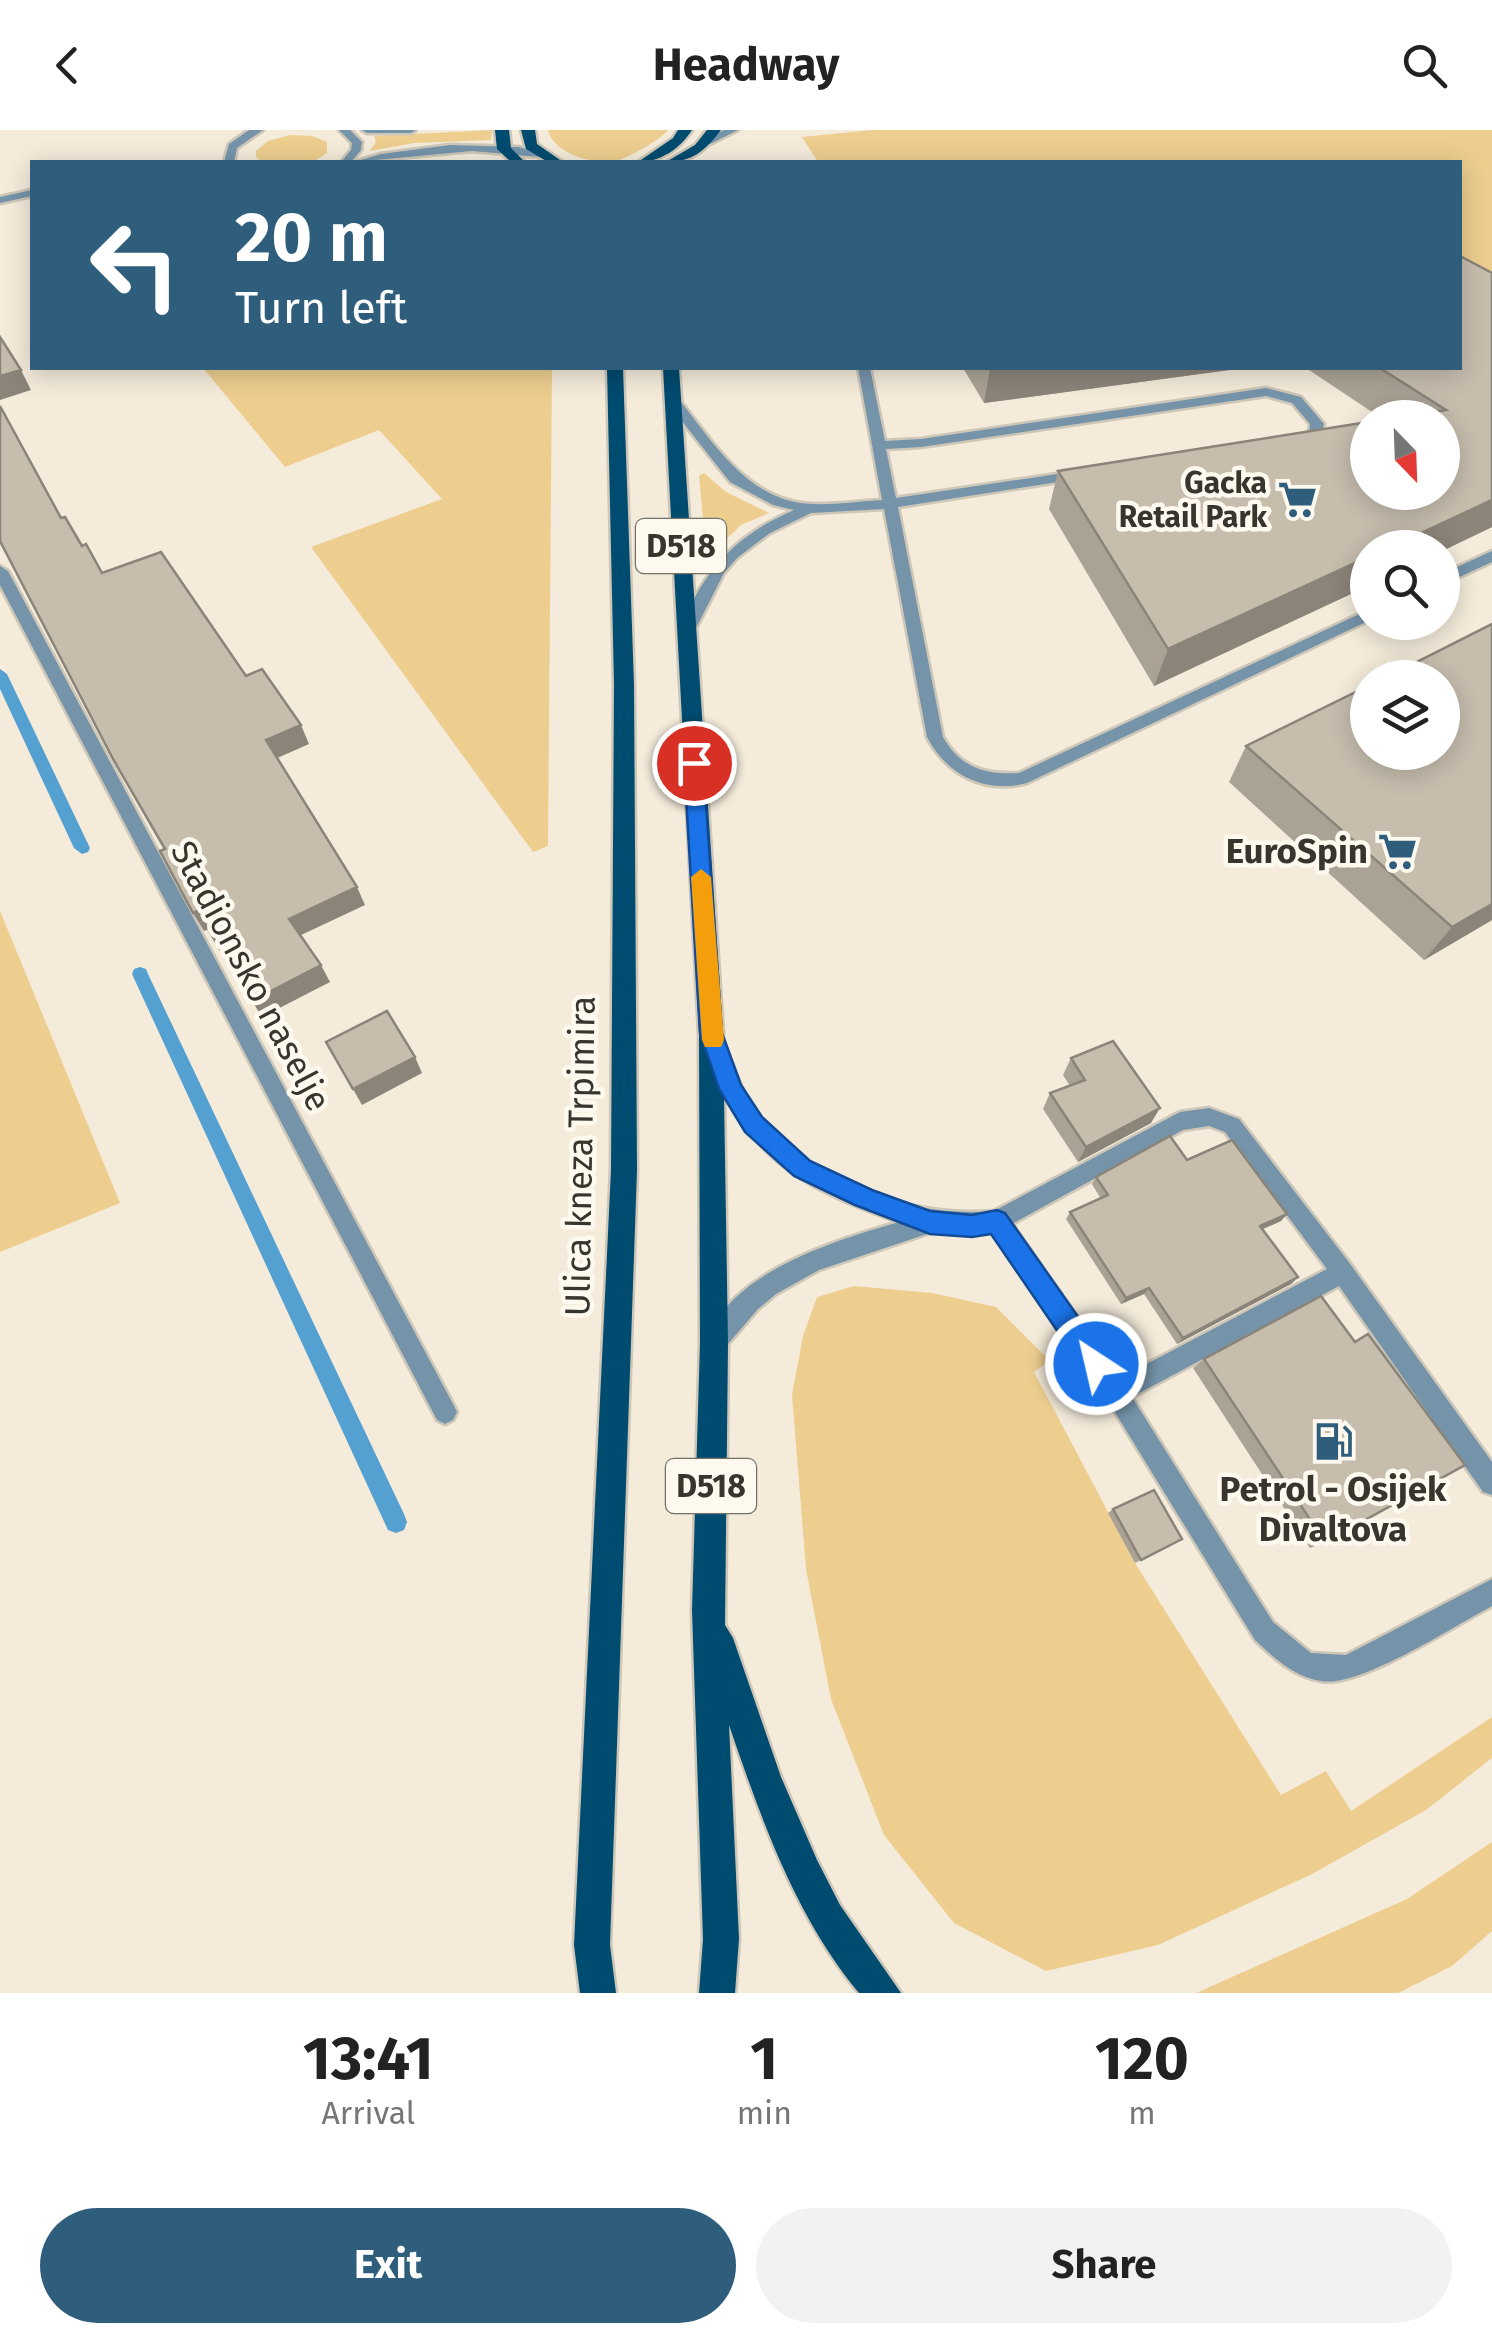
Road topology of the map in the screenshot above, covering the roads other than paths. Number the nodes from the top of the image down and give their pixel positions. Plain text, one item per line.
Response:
1 (344, 130) edge
2 (367, 130) edge
3 (411, 130) edge
4 (502, 130) edge
5 (528, 130) edge
6 (685, 130) edge
7 (733, 130) edge
8 (254, 131) edge
9 (710, 136) edge
10 (504, 149) junction
11 (540, 154) junction
12 (228, 160) edge
13 (348, 160) edge
14 (371, 160) edge
15 (517, 160) edge
16 (553, 160) edge
17 (647, 160) edge
18 (677, 160) edge
19 (30, 193) edge
20 (0, 200) edge
21 (616, 370) edge
22 (671, 370) edge
23 (864, 370) edge
24 (673, 402) junction
25 (878, 445) junction
26 (1273, 445) edge
27 (1096, 472) edge
28 (889, 504) junction
29 (809, 509) junction
30 (1492, 556) edge
31 (0, 571) edge
32 (1460, 571) edge
33 (1350, 624) edge
34 (686, 632) junction
35 (711, 1033) junction
36 (997, 1221) junction
37 (930, 1223) junction
38 (1344, 1272) junction
39 (714, 1343) junction
40 (1116, 1393) junction
41 (444, 1412) dead end
42 (1492, 1483) edge
43 (1492, 1592) edge
44 (708, 1610) junction
45 (722, 1938) junction
46 (592, 1945) junction
47 (578, 1993) edge
48 (598, 1993) edge
49 (717, 1993) edge
50 (733, 1993) edge
51 (883, 1993) edge

1 - 13 street
2 - 3 street
4 - 10 main road
5 - 11 main road
6 - 17 main road
7 - 9 street
8 - 12 street
9 - 18 main road
10 - 11 street
10 - 14 street
10 - 15 main road
11 - 16 main road
19 - 20 street
21 - 46 main road, Ulica kneza Trpimira / D518
22 - 24 main road, D518
23 - 25 street
24 - 29 street
24 - 34 main road, D518
25 - 26 street
25 - 28 street
27 - 28 street
28 - 29 street
28 - 33 street
29 - 34 street
30 - 32 street
31 - 41 street, Stadionsko naselje
34 - 35 main road, D518
35 - 37 street
35 - 39 main road, D518
36 - 37 street
36 - 38 street
36 - 40 street
37 - 39 street
38 - 40 street
38 - 42 street
39 - 44 main road, D518
40 - 43 street
44 - 45 main road, D518
44 - 51 main road
45 - 49 main road, D518
45 - 50 main road, D518
46 - 47 main road, Ulica kneza Trpimira / D518
46 - 48 main road, Ulica kneza Trpimira / D518

